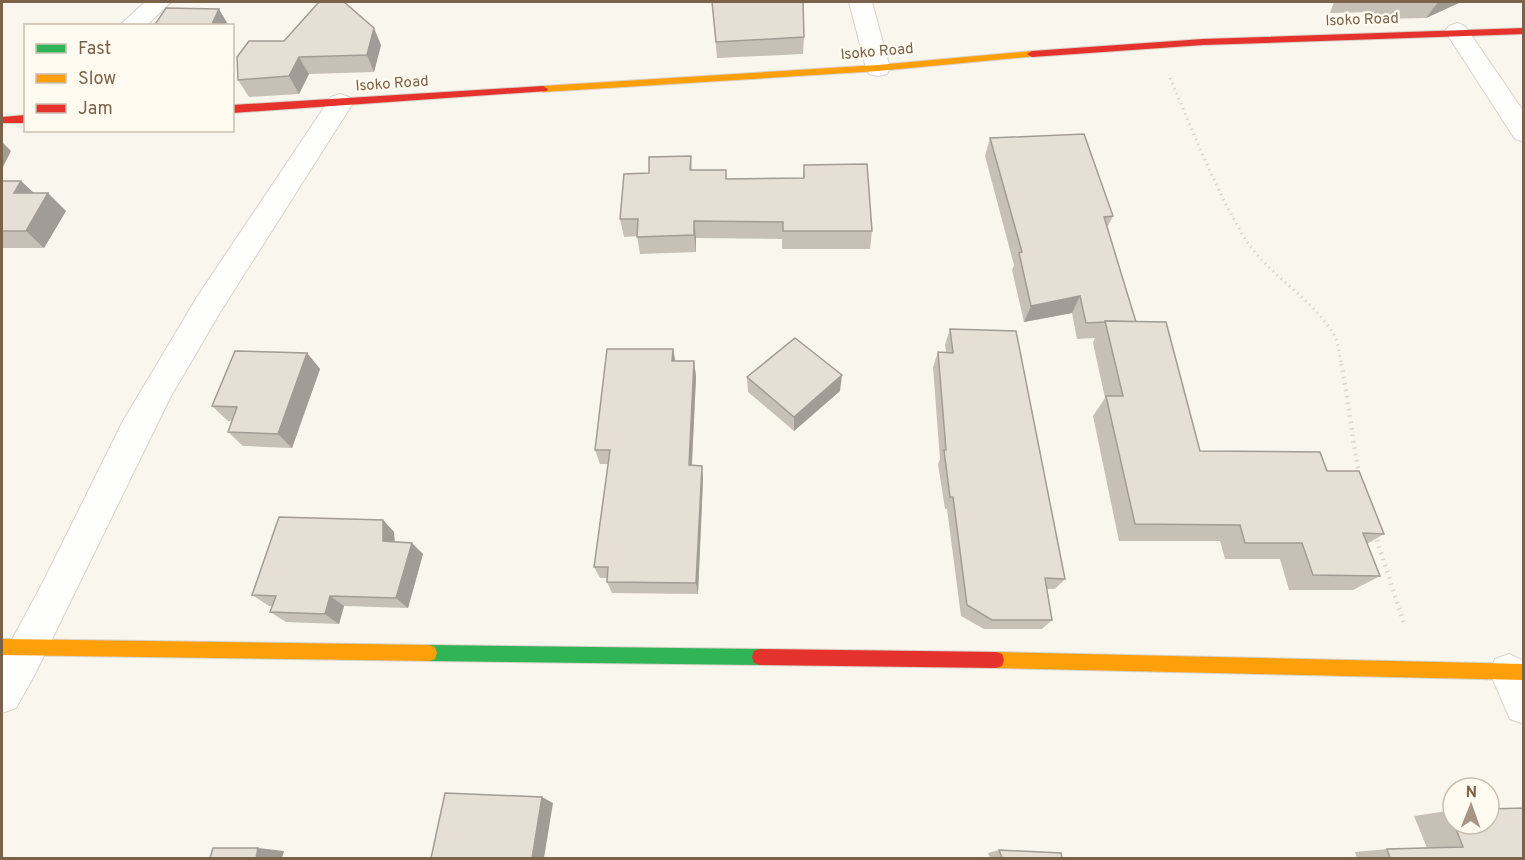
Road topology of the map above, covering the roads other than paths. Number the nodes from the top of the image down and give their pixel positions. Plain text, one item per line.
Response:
1 (159, 2) edge
2 (860, 2) edge
3 (133, 24) edge
4 (1524, 31) edge
5 (1457, 32) junction
6 (878, 68) junction
7 (340, 103) junction
8 (234, 109) edge
9 (24, 119) edge
10 (2, 120) edge
11 (1524, 133) edge
12 (16, 647) edge
13 (1519, 683) edge
14 (2, 694) edge

1 - 3 street
2 - 6 street
4 - 5 street, Isoko Road
5 - 6 street, Isoko Road
5 - 11 street
6 - 7 street, Isoko Road
7 - 8 street, Isoko Road
7 - 12 street
9 - 10 street
12 - 13 street
12 - 14 street

